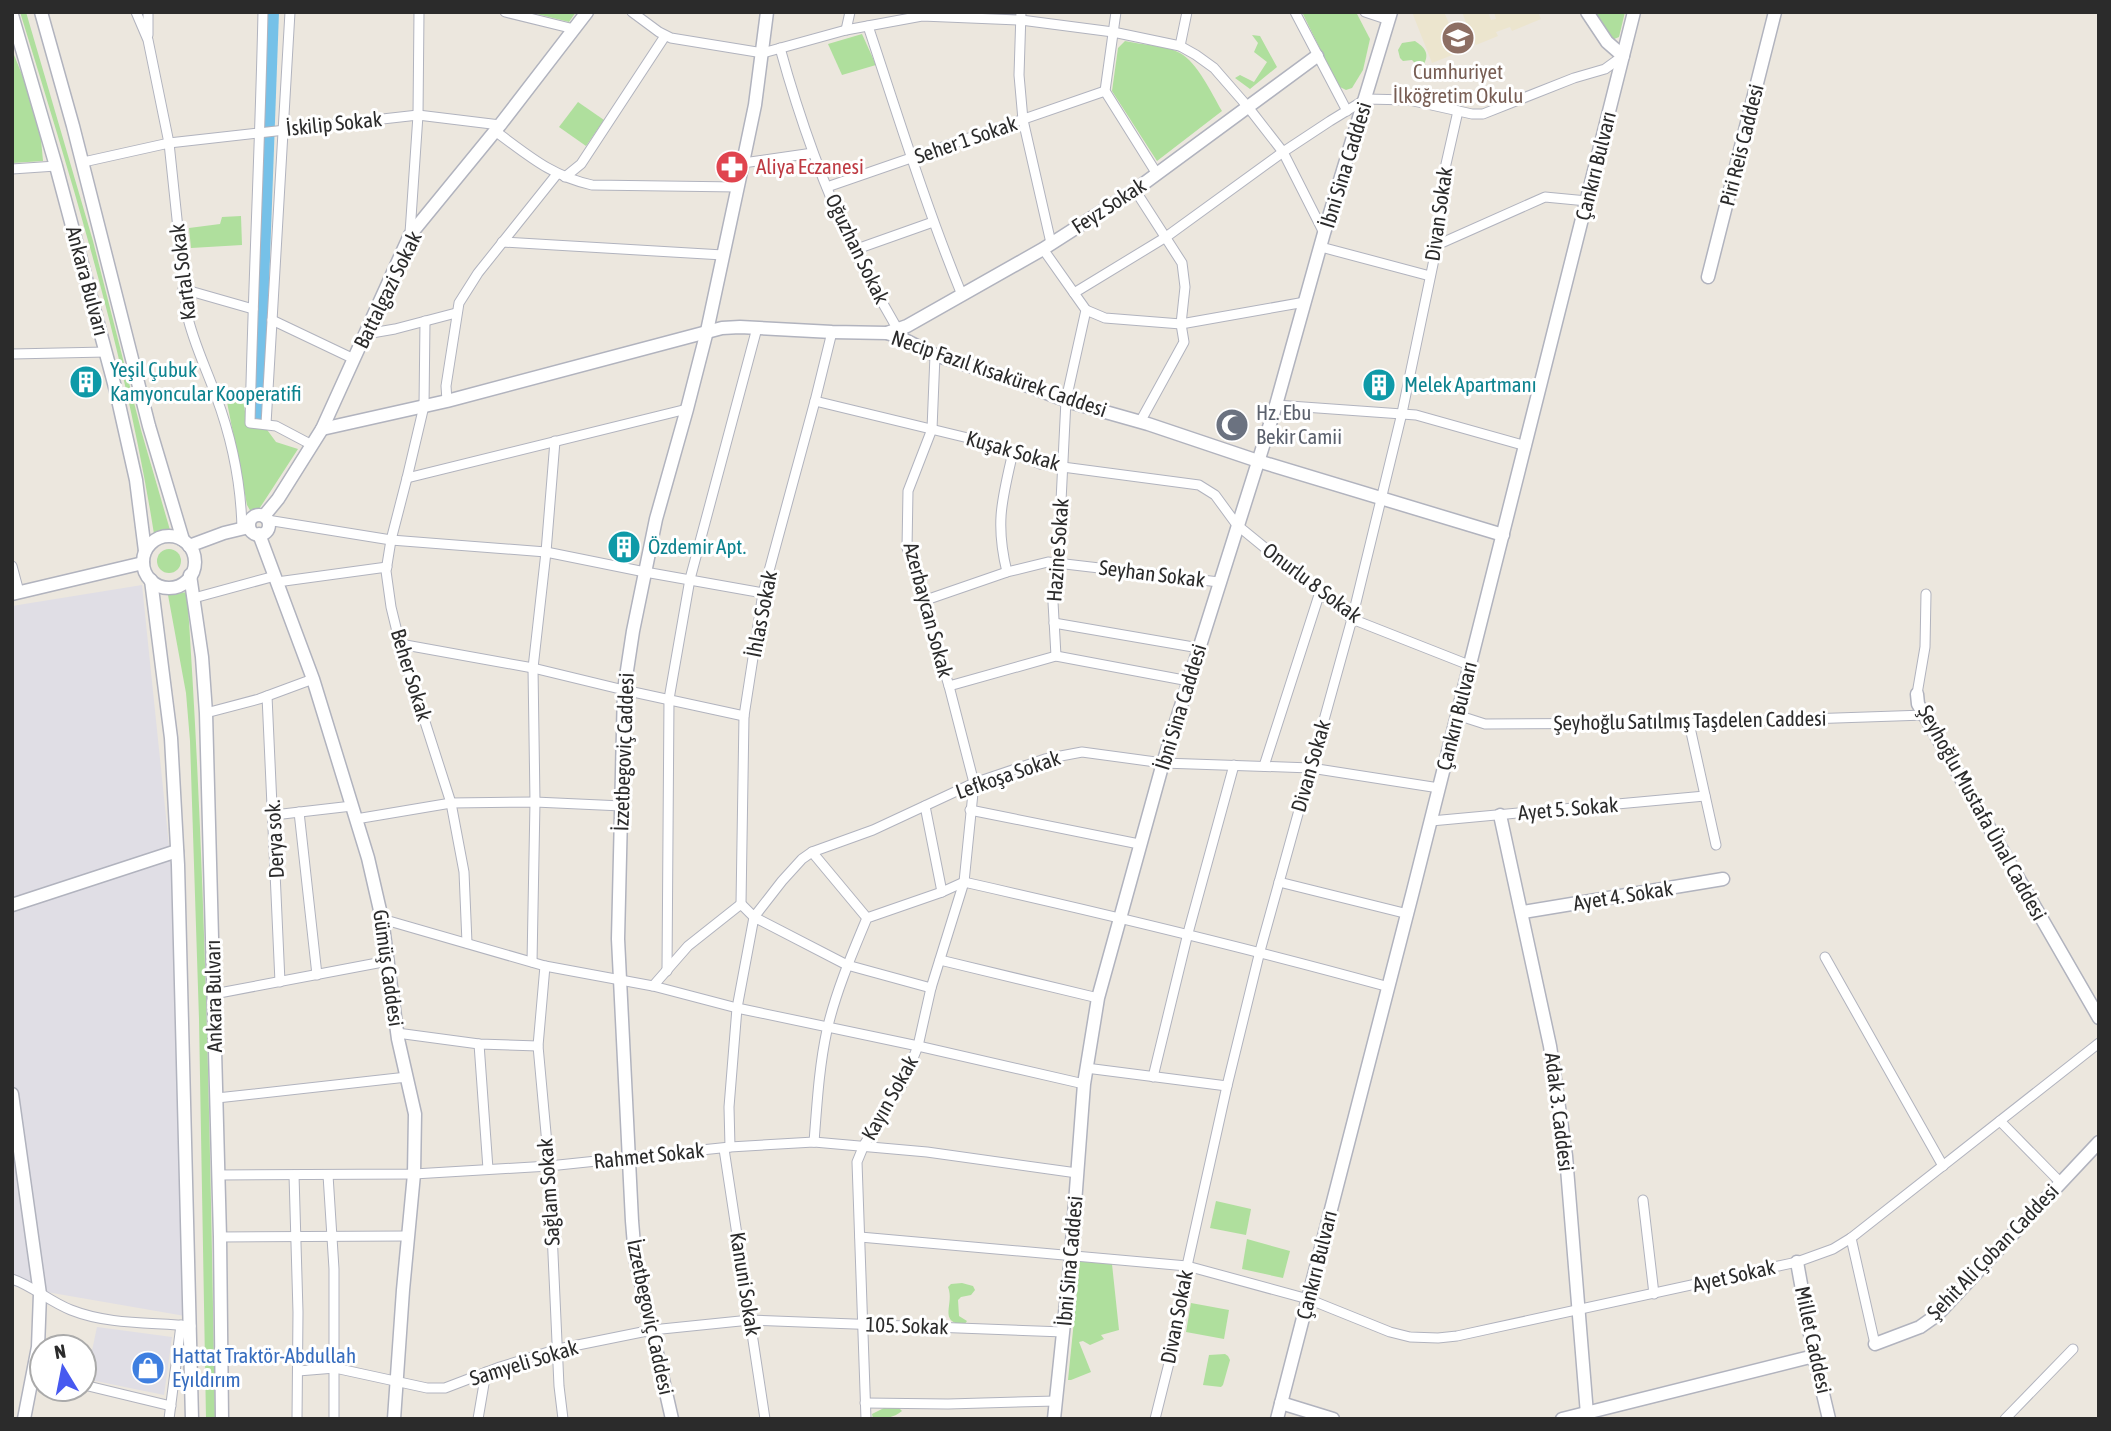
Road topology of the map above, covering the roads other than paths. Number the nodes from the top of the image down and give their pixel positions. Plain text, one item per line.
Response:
1 (41, 12) edge
2 (136, 12) edge
3 (148, 12) edge
4 (262, 12) edge
5 (290, 12) edge
6 (419, 12) edge
7 (505, 12) edge
8 (587, 12) edge
9 (632, 12) edge
10 (767, 12) edge
11 (850, 12) edge
12 (1116, 12) edge
13 (1187, 12) edge
14 (1295, 12) edge
15 (1365, 12) edge
16 (1587, 12) edge
17 (1634, 12) edge
18 (1775, 12) edge
19 (922, 14) edge
20 (12, 15) edge
21 (1021, 16) edge
22 (1390, 16) edge
23 (868, 26) junction
24 (574, 29) junction
25 (846, 30) junction
26 (1113, 32) junction
27 (665, 36) junction
28 (148, 40) junction
29 (1180, 46) junction
30 (780, 48) junction
31 (763, 52) junction
32 (1317, 56) junction
33 (1623, 56) junction
34 (1105, 91) junction
35 (1366, 99) junction
36 (1248, 107) junction
37 (1347, 111) junction
38 (1458, 111) junction
39 (418, 115) junction
40 (1023, 120) junction
41 (498, 128) junction
42 (281, 130) junction
43 (262, 132) junction
44 (169, 143) junction
45 (1283, 152) junction
46 (813, 153) junction
47 (911, 159) junction
48 (88, 162) dead end
49 (743, 163) junction
50 (56, 166) junction
51 (12, 169) edge
52 (1157, 174) junction
53 (561, 176) junction
54 (738, 187) junction
55 (827, 187) junction
56 (1135, 190) junction
57 (1587, 201) junction
58 (933, 222) junction
59 (1324, 233) junction
60 (410, 235) junction
61 (1166, 237) junction
62 (502, 242) junction
63 (1047, 246) junction
64 (1437, 246) junction
65 (1321, 247) junction
66 (854, 250) junction
67 (723, 255) junction
68 (1430, 276) junction
69 (1708, 277) dead end
70 (183, 289) junction
71 (1074, 293) junction
72 (962, 295) junction
73 (1306, 302) junction
74 (253, 309) junction
75 (1086, 310) junction
76 (456, 313) junction
77 (272, 320) junction
78 (425, 321) junction
79 (1181, 324) junction
80 (757, 328) junction
81 (707, 331) junction
82 (892, 331) junction
83 (832, 332) junction
84 (366, 334) junction
85 (106, 352) junction
86 (12, 354) edge
87 (935, 355) junction
88 (354, 359) junction
89 (1066, 400) junction
90 (447, 401) junction
91 (815, 401) junction
92 (1276, 405) junction
93 (424, 406) junction
94 (687, 410) junction
95 (1402, 413) junction
96 (1140, 422) junction
97 (266, 424) junction
98 (322, 429) junction
99 (932, 429) junction
100 (555, 441) junction
101 (312, 445) junction
102 (1526, 446) junction
103 (1013, 452) junction
104 (1258, 461) junction
105 (1063, 467) junction
106 (407, 478) junction
107 (1380, 499) junction
108 (266, 518) junction
109 (1237, 525) junction
110 (250, 530) junction
111 (1503, 535) junction
112 (391, 540) junction
113 (186, 543) junction
114 (546, 552) junction
115 (144, 557) junction
116 (1058, 562) junction
117 (12, 566) edge
118 (387, 567) junction
119 (645, 572) junction
120 (1007, 572) junction
121 (191, 575) junction
122 (276, 579) junction
123 (690, 579) junction
124 (151, 580) junction
125 (1219, 582) junction
126 (1320, 592) junction
127 (15, 593) edge
128 (763, 593) junction
129 (1926, 594) dead end
130 (194, 598) junction
131 (923, 601) junction
132 (1352, 619) junction
133 (1054, 623) junction
134 (400, 644) junction
135 (1199, 648) junction
136 (1056, 656) junction
137 (1469, 665) junction
138 (533, 668) junction
139 (313, 679) junction
140 (1189, 681) junction
141 (949, 686) junction
142 (624, 690) junction
143 (1917, 694) joint
144 (267, 696) junction
145 (670, 699) junction
146 (206, 713) junction
147 (1457, 715) junction
148 (1925, 715) junction
149 (744, 716) junction
150 (1689, 723) junction
151 (1163, 763) junction
152 (1234, 765) junction
153 (1264, 766) junction
154 (1311, 768) junction
155 (974, 783) junction
156 (1439, 788) junction
157 (1705, 796) junction
158 (535, 802) junction
159 (451, 803) junction
160 (352, 806) junction
161 (622, 806) junction
162 (925, 806) junction
163 (970, 810) junction
164 (299, 812) junction
165 (274, 815) junction
166 (1500, 815) junction
167 (356, 819) junction
168 (1431, 821) junction
169 (1139, 844) junction
170 (1716, 845) dead end
171 (177, 851) junction
172 (812, 852) junction
173 (1723, 879) dead end
174 (964, 882) junction
175 (1279, 882) junction
176 (942, 892) junction
177 (741, 904) junction
178 (12, 905) edge
179 (1523, 912) junction
180 (1408, 914) junction
181 (1120, 916) junction
182 (754, 917) junction
183 (867, 918) junction
184 (382, 919) junction
185 (1188, 933) junction
186 (467, 943) junction
187 (1260, 951) junction
188 (1825, 957) dead end
189 (940, 960) junction
190 (388, 961) junction
191 (532, 962) junction
192 (847, 965) junction
193 (545, 966) junction
194 (667, 971) junction
195 (317, 975) junction
196 (619, 980) junction
197 (280, 982) junction
198 (653, 986) junction
199 (1389, 987) junction
200 (931, 988) junction
201 (214, 994) junction
202 (1098, 998) junction
203 (737, 1008) junction
204 (2099, 1018) edge
205 (828, 1027) junction
206 (397, 1033) junction
207 (2099, 1043) edge
208 (479, 1044) junction
209 (538, 1046) junction
210 (918, 1046) junction
211 (1086, 1068) junction
212 (407, 1077) junction
213 (1153, 1077) junction
214 (1084, 1084) junction
215 (1227, 1086) junction
216 (12, 1094) edge
217 (217, 1098) junction
218 (2000, 1121) junction
219 (814, 1142) junction
220 (2099, 1142) edge
221 (864, 1145) junction
222 (727, 1148) junction
223 (629, 1158) junction
224 (549, 1166) junction
225 (1943, 1166) junction
226 (488, 1169) junction
227 (1077, 1173) junction
228 (414, 1174) junction
229 (218, 1175) junction
230 (294, 1175) junction
231 (328, 1175) junction
232 (2060, 1183) junction
233 (1643, 1200) dead end
234 (295, 1236) junction
235 (332, 1236) junction
236 (408, 1236) junction
237 (220, 1237) junction
238 (860, 1237) junction
239 (1851, 1238) junction
240 (1071, 1256) junction
241 (1797, 1262) junction
242 (1186, 1266) junction
243 (12, 1279) edge
244 (40, 1294) junction
245 (1654, 1294) junction
246 (1308, 1299) junction
247 (1577, 1310) junction
248 (750, 1320) junction
249 (186, 1325) junction
250 (862, 1325) junction
251 (652, 1331) junction
252 (1064, 1332) junction
253 (39, 1333) edge
254 (1875, 1344) joint
255 (558, 1349) junction
256 (2073, 1349) dead end
257 (1814, 1356) junction
258 (335, 1368) junction
259 (299, 1371) junction
260 (486, 1372) junction
261 (397, 1381) junction
262 (98, 1388) edge
263 (1056, 1401) junction
264 (866, 1403) junction
265 (1281, 1403) junction
266 (171, 1406) junction
267 (1587, 1416) edge
268 (169, 1419) edge
269 (192, 1419) edge
270 (222, 1419) edge
271 (297, 1419) edge
272 (334, 1419) edge
273 (394, 1419) edge
274 (478, 1419) edge
275 (562, 1419) edge
276 (672, 1419) edge
277 (765, 1419) edge
278 (866, 1419) edge
279 (1054, 1419) edge
280 (1154, 1419) edge
281 (1277, 1419) edge
282 (1332, 1419) edge
283 (1562, 1419) edge
284 (1829, 1419) edge
285 (2005, 1419) edge

1 - 113 street, Ankara Bulvarı
2 - 28 street, Kartal Sokak
3 - 28 street
4 - 43 street
5 - 42 street
6 - 39 street
7 - 24 street
8 - 24 street, Battalgazi Sokak
9 - 27 street
10 - 31 street, İzzetbegoviç Caddesi
11 - 25 street
12 - 26 street
13 - 29 street
14 - 32 street
15 - 22 street
16 - 33 street
17 - 33 street, Çankırı Bulvarı
18 - 69 street, Piri Reis Caddesi
19 - 21 street
19 - 23 street
20 - 50 street, Ankara Bulvarı
21 - 26 street
21 - 40 street
22 - 35 street, İbni Sina Caddesi
23 - 25 street
23 - 47 street
24 - 41 street, Battalgazi Sokak
25 - 30 street
26 - 29 street
26 - 34 street
27 - 31 street
27 - 53 street
28 - 44 street, Kartal Sokak
29 - 36 street
30 - 31 street
30 - 46 street, Oğuzhan Sokak
31 - 49 street, İzzetbegoviç Caddesi
32 - 36 street, Feyz Sokak
32 - 37 street
33 - 38 street
33 - 57 street, Çankırı Bulvarı
34 - 40 street, Seher 1 Sokak
34 - 52 street
35 - 37 street
35 - 38 street
35 - 59 street, İbni Sina Caddesi
36 - 45 street
36 - 52 street, Feyz Sokak
37 - 45 street
38 - 64 street, Divan Sokak
39 - 41 street, İskilip Sokak
39 - 42 street, İskilip Sokak
39 - 60 street
40 - 47 street, Seher 1 Sokak
40 - 63 street
41 - 53 street
41 - 60 street, Battalgazi Sokak
42 - 43 street, İskilip Sokak
42 - 77 street
43 - 44 street, İskilip Sokak
43 - 74 street
44 - 48 street, İskilip Sokak
44 - 70 street, Kartal Sokak
45 - 59 street
45 - 61 street
46 - 49 street
46 - 55 street, Oğuzhan Sokak
47 - 55 street, Seher 1 Sokak
47 - 58 street
49 - 54 street, İzzetbegoviç Caddesi
50 - 51 street
50 - 85 street, Ankara Bulvarı
52 - 56 street, Feyz Sokak
53 - 54 street
53 - 62 street
54 - 67 street, İzzetbegoviç Caddesi
55 - 66 street, Oğuzhan Sokak
56 - 61 street
56 - 63 street, Feyz Sokak
57 - 64 street
57 - 102 street, Çankırı Bulvarı
58 - 66 street
58 - 72 street
59 - 65 street, İbni Sina Caddesi
60 - 84 street, Battalgazi Sokak
61 - 71 street
61 - 79 street
62 - 67 street
62 - 76 street
63 - 71 street
63 - 72 street, Feyz Sokak
64 - 68 street, Divan Sokak
65 - 68 street
65 - 73 street, İbni Sina Caddesi
66 - 82 street, Oğuzhan Sokak
67 - 81 street, İzzetbegoviç Caddesi
68 - 95 street, Divan Sokak
70 - 74 street
70 - 110 street, Kartal Sokak
71 - 75 street
72 - 82 street, Feyz Sokak
73 - 79 street
73 - 92 street, İbni Sina Caddesi
74 - 97 street
75 - 79 street
75 - 89 street, Hazine Sokak
76 - 78 street
76 - 90 street
77 - 88 street
77 - 97 street
78 - 84 street
78 - 93 street, Beher Sokak
79 - 96 street
80 - 81 street, Necip Fazıl Kısakürek Caddesi
80 - 83 street, Necip Fazıl Kısakürek Caddesi
80 - 123 street
81 - 90 street, Necip Fazıl Kısakürek Caddesi
81 - 94 street, İzzetbegoviç Caddesi
82 - 83 street, Necip Fazıl Kısakürek Caddesi
82 - 87 street, Necip Fazıl Kısakürek Caddesi
83 - 91 street, İhlas Sokak
84 - 88 street, Battalgazi Sokak
85 - 86 street
85 - 115 street, Ankara Bulvarı
87 - 89 street, Necip Fazıl Kısakürek Caddesi
87 - 99 street, Azerbaycan Sokak
88 - 98 street, Battalgazi Sokak
89 - 96 street, Necip Fazıl Kısakürek Caddesi
89 - 105 street, Hazine Sokak
90 - 93 street, Necip Fazıl Kısakürek Caddesi
91 - 99 street, Kuşak Sokak
91 - 128 street, İhlas Sokak
92 - 95 street
92 - 104 street, İbni Sina Caddesi
93 - 98 street, Necip Fazıl Kısakürek Caddesi
93 - 106 street, Beher Sokak
94 - 100 street
94 - 119 street, İzzetbegoviç Caddesi
95 - 102 street
95 - 107 street, Divan Sokak
96 - 104 street, Necip Fazıl Kısakürek Caddesi
97 - 101 street
98 - 101 street, Battalgazi Sokak
99 - 103 street, Kuşak Sokak
99 - 131 street, Azerbaycan Sokak
100 - 106 street
100 - 114 street
101 - 108 street, Battalgazi Sokak
102 - 111 street, Çankırı Bulvarı
103 - 105 street, Kuşak Sokak
103 - 120 street
104 - 107 street, Necip Fazıl Kısakürek Caddesi
104 - 109 street, İbni Sina Caddesi
105 - 109 street, Kuşak Sokak
105 - 116 street, Hazine Sokak
106 - 112 street, Beher Sokak
107 - 111 street, Necip Fazıl Kısakürek Caddesi
107 - 132 street, Divan Sokak
108 - 110 street, Battalgazi Sokak
108 - 112 street
109 - 125 street, İbni Sina Caddesi
109 - 126 street, Onurlu 8 Sokak
110 - 113 street
110 - 122 street, Gümüş Caddesi
111 - 137 street, Çankırı Bulvarı
112 - 114 street
112 - 118 street, Beher Sokak
113 - 115 street
113 - 121 street
114 - 119 street
114 - 138 street
115 - 124 street
115 - 127 street
116 - 120 street, Seyhan Sokak
116 - 125 street, Seyhan Sokak
116 - 133 street, Hazine Sokak
117 - 127 street
118 - 122 street
118 - 134 street, Beher Sokak
119 - 123 street
119 - 142 street, İzzetbegoviç Caddesi
120 - 131 street, Seyhan Sokak
121 - 124 street
121 - 130 street, Ankara Bulvarı
122 - 130 street
122 - 139 street, Gümüş Caddesi
123 - 128 street
123 - 145 street
124 - 171 street, Ankara Bulvarı
125 - 135 street, İbni Sina Caddesi
126 - 132 street, Onurlu 8 Sokak
126 - 153 street
128 - 149 street, İhlas Sokak
129 - 143 street, Şeyhoğlu Mustafa Ünal Caddesi
130 - 146 street, Ankara Bulvarı
131 - 141 street, Azerbaycan Sokak
132 - 137 street, Onurlu 8 Sokak
132 - 154 street, Divan Sokak
133 - 135 street
133 - 136 street, Hazine Sokak
134 - 138 street
134 - 159 street, Beher Sokak
135 - 140 street, İbni Sina Caddesi
136 - 140 street
136 - 141 street
137 - 147 street, Çankırı Bulvarı
138 - 142 street
138 - 158 street
139 - 144 street
139 - 160 street, Gümüş Caddesi
140 - 151 street, İbni Sina Caddesi
141 - 155 street, Azerbaycan Sokak
142 - 145 street
142 - 161 street, İzzetbegoviç Caddesi
143 - 148 street, Şeyhoğlu Mustafa Ünal Caddesi
144 - 146 street
144 - 165 street, Derya sok.
145 - 149 street
145 - 194 street
146 - 201 street, Ankara Bulvarı
147 - 150 street, Şeyhoğlu Satılmış Taşdelen Caddesi
147 - 156 street, Çankırı Bulvarı
148 - 150 street, Şeyhoğlu Satılmış Taşdelen Caddesi
148 - 204 street, Şeyhoğlu Mustafa Ünal Caddesi
149 - 177 street, İhlas Sokak
150 - 157 street
151 - 152 street, Lefkoşa Sokak
151 - 155 street, Lefkoşa Sokak
151 - 169 street, İbni Sina Caddesi
152 - 153 street, Lefkoşa Sokak
152 - 185 street
153 - 154 street, Lefkoşa Sokak
154 - 156 street, Lefkoşa Sokak
154 - 175 street, Divan Sokak
155 - 162 street, Lefkoşa Sokak
155 - 163 street, Kayın Sokak
156 - 168 street, Çankırı Bulvarı
157 - 166 street, Ayet 5. Sokak
157 - 170 street
158 - 159 street
158 - 161 street
158 - 191 street
159 - 167 street
159 - 186 street, Beher Sokak
160 - 164 street
160 - 167 street, Gümüş Caddesi
161 - 196 street, İzzetbegoviç Caddesi
162 - 172 street, Lefkoşa Sokak
162 - 176 street
163 - 169 street
163 - 174 street, Kayın Sokak
164 - 165 street
164 - 195 street
165 - 197 street, Derya sok.
166 - 168 street, Ayet 5. Sokak
166 - 179 street, Adak 3. Caddesi
167 - 184 street, Gümüş Caddesi
168 - 180 street, Çankırı Bulvarı
169 - 181 street, İbni Sina Caddesi
171 - 178 street
171 - 249 street, Ankara Bulvarı
172 - 182 street, Lefkoşa Sokak
172 - 183 street
173 - 179 street, Ayet 4. Sokak
174 - 176 street
174 - 181 street
174 - 189 street, Kayın Sokak
175 - 180 street
175 - 187 street, Divan Sokak
176 - 183 street
177 - 182 street
177 - 194 street
179 - 247 street, Adak 3. Caddesi
180 - 199 street, Çankırı Bulvarı
181 - 185 street
181 - 202 street, İbni Sina Caddesi
182 - 192 street
182 - 203 street, Kanuni Sokak
183 - 192 street
184 - 186 street
184 - 190 street, Gümüş Caddesi
185 - 187 street
185 - 213 street
186 - 191 street
187 - 199 street
187 - 215 street, Divan Sokak
188 - 225 street
189 - 200 street, Kayın Sokak
189 - 202 street
190 - 195 street
190 - 206 street, Gümüş Caddesi
191 - 193 street
192 - 200 street
192 - 205 street
193 - 196 street
193 - 209 street, Sağlam Sokak
194 - 198 street
195 - 197 street
196 - 198 street
196 - 223 street, İzzetbegoviç Caddesi
197 - 201 street
198 - 203 street
199 - 246 street, Çankırı Bulvarı
200 - 210 street, Kayın Sokak
201 - 217 street, Ankara Bulvarı
202 - 211 street, İbni Sina Caddesi
203 - 205 street
203 - 222 street, Kanuni Sokak
205 - 210 street
205 - 219 street
206 - 208 street
206 - 212 street, Gümüş Caddesi
207 - 218 street, Ayet Sokak
208 - 209 street
208 - 226 street
209 - 224 street, Sağlam Sokak
210 - 214 street
210 - 221 street, Kayın Sokak
211 - 213 street
211 - 214 street, İbni Sina Caddesi
212 - 217 street
212 - 228 street, Gümüş Caddesi
213 - 215 street
214 - 227 street, İbni Sina Caddesi
215 - 242 street, Divan Sokak
216 - 244 street
217 - 229 street, Ankara Bulvarı
218 - 225 street, Ayet Sokak
218 - 232 street
219 - 221 street, Rahmet Sokak
219 - 222 street, Rahmet Sokak
220 - 232 street, Şehit Ali Çoban Caddesi
221 - 227 street, Rahmet Sokak
221 - 238 street, Kayın Sokak
222 - 223 street, Rahmet Sokak
222 - 248 street, Kanuni Sokak
223 - 224 street, Rahmet Sokak
223 - 251 street, İzzetbegoviç Caddesi
224 - 226 street, Rahmet Sokak
224 - 255 street, Sağlam Sokak
225 - 239 street, Ayet Sokak
226 - 228 street, Rahmet Sokak
227 - 240 street, İbni Sina Caddesi
228 - 231 street, Rahmet Sokak
228 - 236 street, Gümüş Caddesi
229 - 230 street, Rahmet Sokak
229 - 237 street, Ankara Bulvarı
230 - 231 street, Rahmet Sokak
230 - 234 street
231 - 235 street
232 - 254 street, Şehit Ali Çoban Caddesi
233 - 245 street
234 - 235 street
234 - 237 street
234 - 259 street
235 - 236 street
235 - 258 street
236 - 261 street, Gümüş Caddesi
237 - 270 street, Ankara Bulvarı
238 - 240 street, Ayet Sokak
238 - 250 street, Kayın Sokak
239 - 241 street, Ayet Sokak
239 - 254 street
240 - 242 street, Ayet Sokak
240 - 252 street, İbni Sina Caddesi
241 - 245 street, Ayet Sokak
241 - 257 street, Millet Caddesi
242 - 246 street, Ayet Sokak
242 - 280 street, Divan Sokak
243 - 244 street
244 - 249 street
244 - 253 street
245 - 247 street, Ayet Sokak
246 - 247 street, Ayet Sokak
246 - 265 street, Çankırı Bulvarı
247 - 267 street, Adak 3. Caddesi
248 - 250 street, 105. Sokak
248 - 251 street, Samyeli Sokak
248 - 277 street, Kanuni Sokak
249 - 266 street
249 - 269 street, Ankara Bulvarı
250 - 252 street, 105. Sokak
250 - 264 street, Kayın Sokak
251 - 255 street, Samyeli Sokak
251 - 276 street, İzzetbegoviç Caddesi
252 - 263 street, İbni Sina Caddesi
255 - 260 street, Samyeli Sokak
255 - 275 street, Sağlam Sokak
256 - 285 street
257 - 267 street
257 - 284 street, Millet Caddesi
258 - 259 street, Samyeli Sokak
258 - 261 street, Samyeli Sokak
258 - 272 street
259 - 271 street
260 - 261 street, Samyeli Sokak
260 - 274 street
261 - 273 street, Gümüş Caddesi
262 - 266 street
263 - 264 street
263 - 279 street, İbni Sina Caddesi
264 - 278 street, Kayın Sokak
265 - 281 street, Çankırı Bulvarı
265 - 282 street
266 - 268 street
267 - 283 street

